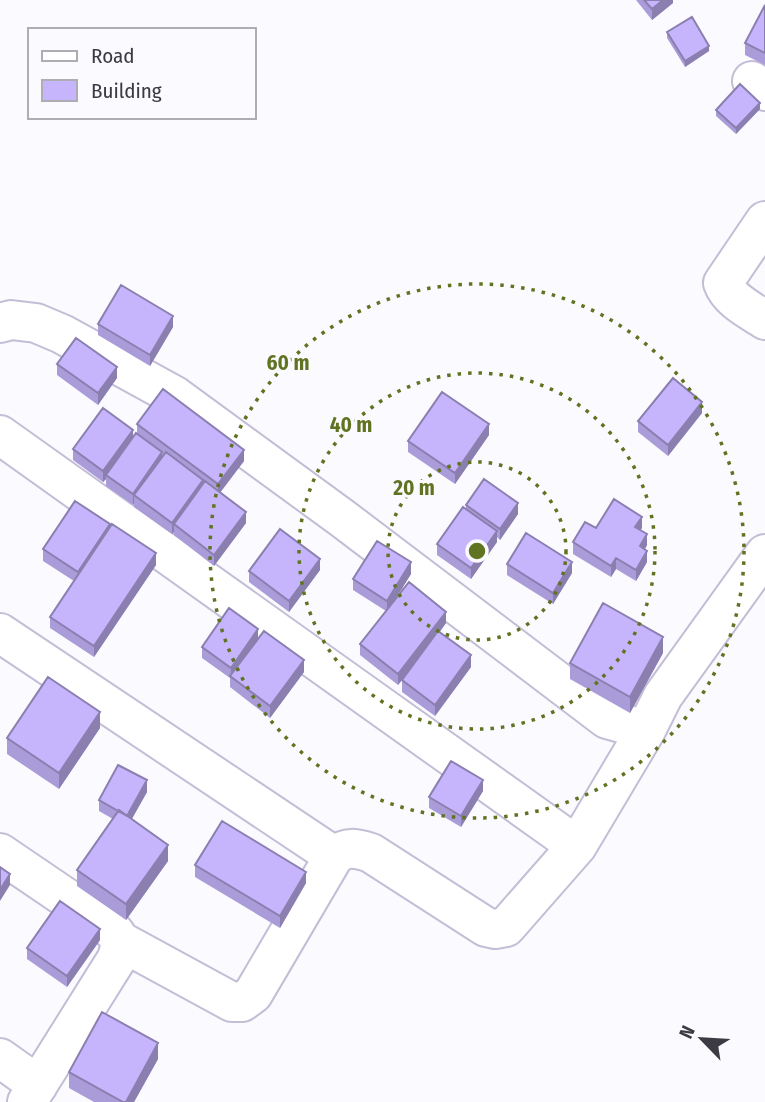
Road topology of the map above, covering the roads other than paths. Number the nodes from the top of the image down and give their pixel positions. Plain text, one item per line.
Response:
1 (765, 221) edge
2 (765, 320) edge
3 (0, 323) edge
4 (0, 435) edge
5 (765, 554) edge
6 (0, 633) edge
7 (646, 730) junction
8 (578, 846) junction
9 (0, 853) edge
10 (334, 856) junction
11 (120, 941) junction
12 (0, 1058) edge
13 (30, 1098) edge

1 - 2 street
3 - 7 street
4 - 8 street
5 - 7 street
6 - 10 street
7 - 8 street
8 - 10 street
9 - 11 street
10 - 11 street
11 - 13 street
12 - 13 street

